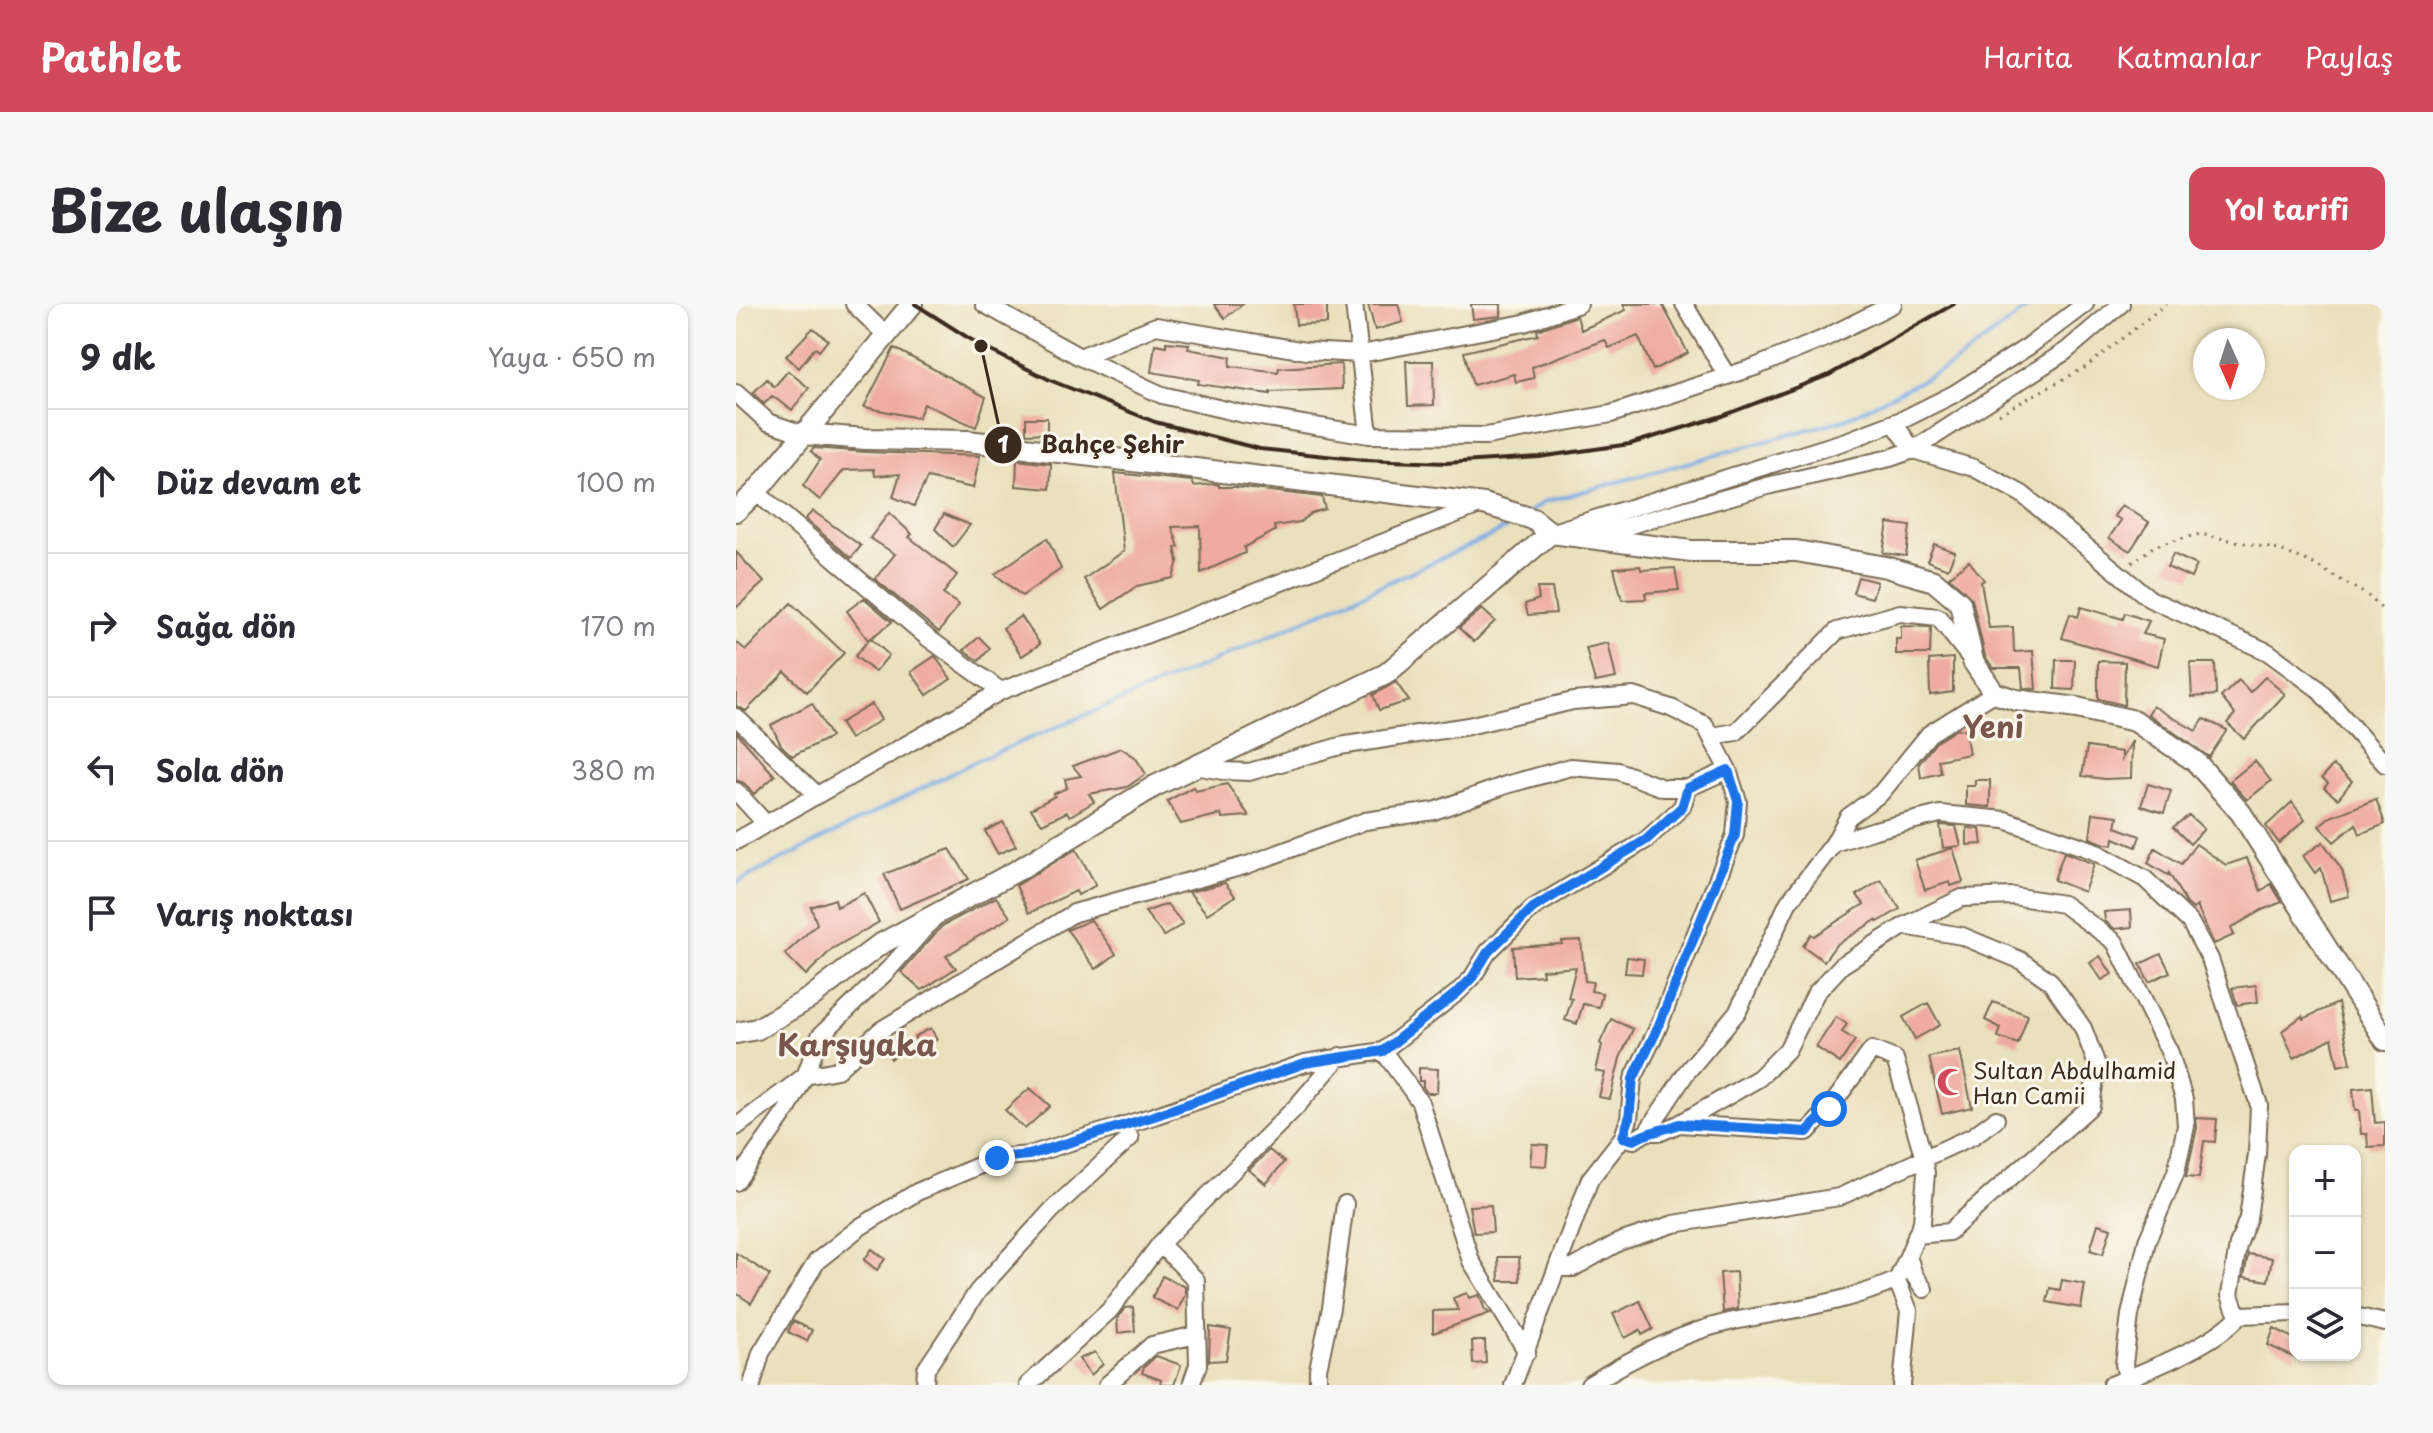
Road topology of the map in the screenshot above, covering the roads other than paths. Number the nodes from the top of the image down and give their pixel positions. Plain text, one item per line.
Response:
1 (854, 304) edge
2 (912, 304) edge
3 (984, 304) edge
4 (1354, 304) edge
5 (1579, 304) edge
6 (1684, 304) edge
7 (1893, 304) edge
8 (2085, 304) edge
9 (2121, 304) edge
10 (887, 336) junction
11 (1361, 354) junction
12 (1080, 357) junction
13 (1727, 376) junction
14 (736, 393) edge
15 (1894, 423) junction
16 (803, 434) junction
17 (1369, 435) junction
18 (1913, 450) junction
19 (756, 492) junction
20 (1490, 505) junction
21 (736, 511) edge
22 (1551, 533) junction
23 (1973, 661) junction
24 (1001, 691) junction
25 (1994, 693) junction
26 (736, 717) edge
27 (1712, 736) junction
28 (2385, 764) edge
29 (1195, 766) junction
30 (1728, 770) junction
31 (1688, 788) junction
32 (736, 791) edge
33 (817, 795) junction
34 (766, 824) junction
35 (736, 841) edge
36 (1834, 843) junction
37 (937, 914) junction
38 (1904, 926) junction
39 (736, 1033) edge
40 (2385, 1040) edge
41 (1383, 1051) junction
42 (1340, 1056) junction
43 (805, 1076) junction
44 (1996, 1119) dead end
45 (1679, 1124) junction
46 (1124, 1125) junction
47 (736, 1127) edge
48 (1647, 1132) junction
49 (1623, 1137) junction
50 (1923, 1158) junction
51 (736, 1182) edge
52 (1345, 1204) dead end
53 (1916, 1235) junction
54 (1160, 1244) junction
55 (1908, 1256) junction
56 (1557, 1268) junction
57 (1897, 1280) junction
58 (1924, 1289) dead end
59 (2289, 1313) edge
60 (2240, 1315) junction
61 (2361, 1317) edge
62 (2385, 1323) edge
63 (1196, 1335) junction
64 (1527, 1352) junction
65 (2119, 1382) edge
66 (752, 1385) edge
67 (925, 1385) edge
68 (1028, 1385) edge
69 (1107, 1385) edge
70 (1191, 1385) edge
71 (1318, 1385) edge
72 (1513, 1385) edge
73 (1589, 1385) edge
74 (1902, 1385) edge

1 - 10 street
2 - 10 street
3 - 12 street
4 - 11 street
5 - 11 street
6 - 13 street
7 - 13 street
8 - 15 street
9 - 18 street
10 - 16 street
11 - 12 street
11 - 17 street
12 - 17 street
13 - 17 street
14 - 16 street
15 - 18 street
15 - 22 street
16 - 19 street
16 - 20 street
18 - 22 street
18 - 28 street
19 - 21 street
19 - 24 street
20 - 22 street
20 - 24 street
22 - 23 street
22 - 29 street
23 - 25 street
23 - 27 street
24 - 33 street
25 - 36 street
25 - 40 street
26 - 33 street
27 - 29 street
27 - 30 street
29 - 37 street
30 - 31 street
30 - 49 street
31 - 41 street
31 - 43 street
32 - 34 street
33 - 34 street
34 - 35 street
36 - 48 street
36 - 60 street
37 - 39 street
37 - 43 street
38 - 45 street
38 - 53 street
38 - 65 street
41 - 42 street
41 - 64 street
42 - 46 street
42 - 54 street
43 - 47 street
43 - 51 street
44 - 50 street
45 - 48 street
45 - 50 street
46 - 66 street
46 - 67 street
48 - 49 street
49 - 56 street
50 - 53 street
50 - 56 street
52 - 71 street
53 - 55 street
54 - 63 street
54 - 68 street
55 - 57 street
55 - 58 street
56 - 64 street
57 - 73 street
57 - 74 street
59 - 60 street
60 - 65 street
61 - 62 street
63 - 69 street
63 - 70 street
64 - 72 street

